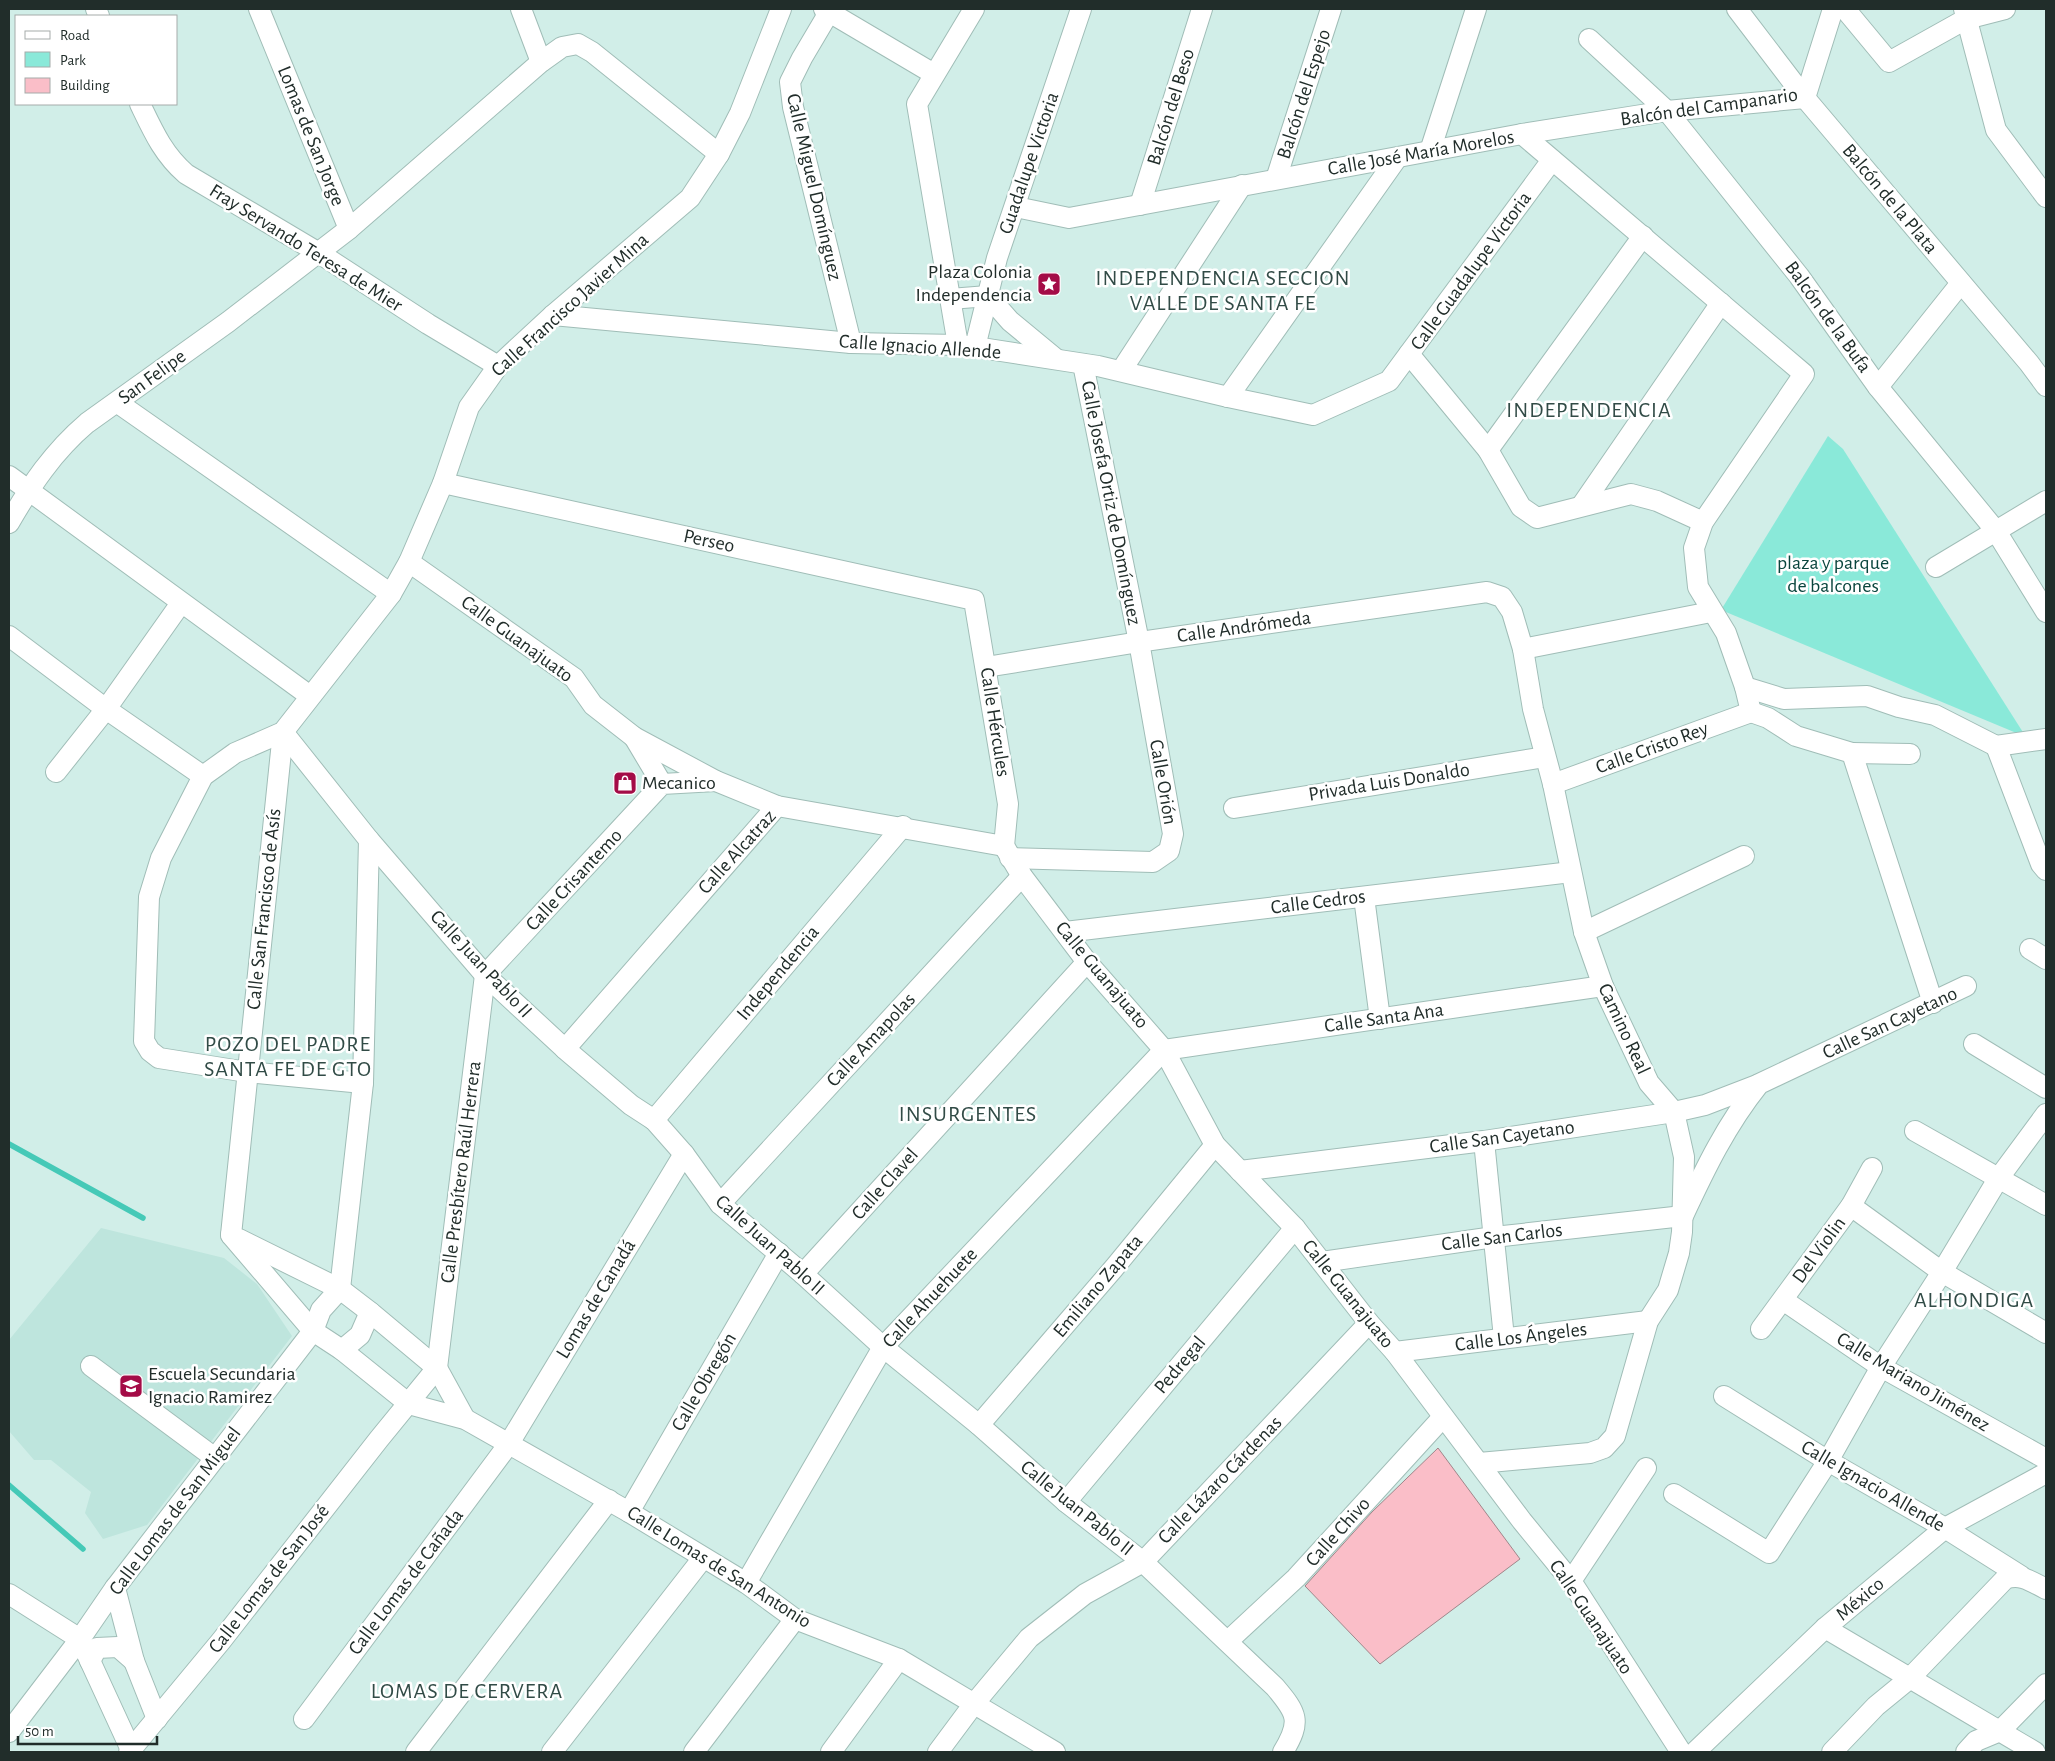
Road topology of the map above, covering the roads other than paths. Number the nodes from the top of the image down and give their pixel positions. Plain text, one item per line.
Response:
1 (260, 9) edge
2 (521, 9) edge
3 (781, 9) edge
4 (828, 9) edge
5 (974, 9) edge
6 (1080, 9) edge
7 (1202, 9) edge
8 (1331, 9) edge
9 (1476, 9) edge
10 (1736, 9) edge
11 (1834, 9) edge
12 (1845, 9) edge
13 (2005, 9) edge
14 (1965, 14) edge
15 (1589, 39) dead end
16 (542, 62) junction
17 (934, 74) junction
18 (1805, 98) junction
19 (140, 105) edge
20 (1667, 111) junction
21 (1522, 134) junction
22 (1430, 151) junction
23 (719, 154) junction
24 (1397, 158) junction
25 (1552, 160) junction
26 (1276, 179) junction
27 (1242, 185) junction
28 (2046, 197) edge
29 (1140, 205) junction
30 (1016, 207) junction
31 (349, 228) junction
32 (1643, 236) junction
33 (320, 253) junction
34 (1962, 283) junction
35 (988, 296) junction
36 (950, 299) junction
37 (1721, 304) junction
38 (552, 316) junction
39 (851, 343) junction
40 (967, 346) junction
41 (1409, 354) junction
42 (1056, 360) junction
43 (1083, 364) junction
44 (498, 366) junction
45 (1121, 371) junction
46 (2046, 386) edge
47 (1878, 387) junction
48 (1228, 397) junction
49 (118, 402) junction
50 (1312, 414) joint
51 (1488, 450) junction
52 (9, 476) edge
53 (443, 483) junction
54 (27, 490) junction
55 (2046, 501) edge
56 (1582, 505) junction
57 (1703, 522) junction
58 (9, 523) edge
59 (1996, 530) junction
60 (409, 562) junction
61 (1936, 567) dead end
62 (391, 594) junction
63 (1502, 597) joint
64 (974, 600) joint
65 (181, 602) junction
66 (1711, 612) junction
67 (2046, 612) edge
68 (9, 636) edge
69 (1139, 642) junction
70 (1524, 649) junction
71 (986, 667) junction
72 (1745, 687) junction
73 (310, 696) junction
74 (106, 709) junction
75 (1751, 712) junction
76 (283, 732) junction
77 (634, 737) junction
78 (2046, 739) edge
79 (1996, 746) junction
80 (1852, 753) junction
81 (1910, 754) dead end
82 (1545, 757) junction
83 (56, 772) dead end
84 (203, 776) junction
85 (716, 781) junction
86 (662, 784) junction
87 (1553, 784) junction
88 (777, 806) junction
89 (1234, 808) dead end
90 (903, 826) junction
91 (369, 840) junction
92 (1007, 852) junction
93 (1744, 856) dead end
94 (2044, 866) edge
95 (1571, 872) junction
96 (1022, 876) junction
97 (1364, 897) junction
98 (1065, 932) junction
99 (1584, 932) junction
100 (1087, 962) junction
101 (485, 975) junction
102 (1603, 986) junction
103 (1966, 986) dead end
104 (1933, 1002) junction
105 (1380, 1019) junction
106 (1974, 1044) dead end
107 (565, 1049) junction
108 (1164, 1050) junction
109 (247, 1072) junction
110 (363, 1083) junction
111 (1759, 1084) junction
112 (2046, 1088) edge
113 (1674, 1112) junction
114 (2046, 1114) edge
115 (654, 1120) junction
116 (1915, 1131) dead end
117 (1484, 1141) junction
118 (1215, 1145) junction
119 (684, 1154) junction
120 (1872, 1168) dead end
121 (1240, 1171) junction
122 (1998, 1179) junction
123 (720, 1204) junction
124 (2046, 1205) edge
125 (1852, 1206) junction
126 (1683, 1216) junction
127 (1295, 1228) junction
128 (231, 1235) junction
129 (1494, 1237) junction
130 (779, 1253) junction
131 (1322, 1262) junction
132 (1942, 1272) junction
133 (803, 1274) junction
134 (340, 1289) junction
135 (1783, 1300) junction
136 (370, 1312) junction
137 (1648, 1322) junction
138 (1369, 1324) junction
139 (1761, 1329) dead end
140 (313, 1331) junction
141 (2046, 1333) edge
142 (1504, 1338) junction
143 (883, 1347) junction
144 (342, 1350) junction
145 (1395, 1352) junction
146 (91, 1366) dead end
147 (1881, 1367) junction
148 (437, 1368) junction
149 (1724, 1396) dead end
150 (409, 1404) junction
151 (1442, 1417) junction
152 (465, 1418) junction
153 (979, 1425) junction
154 (508, 1445) junction
155 (215, 1458) junction
156 (2046, 1459) edge
157 (1828, 1461) junction
158 (1478, 1463) junction
159 (1646, 1468) dead end
160 (2046, 1473) edge
161 (1674, 1494) dead end
162 (609, 1500) junction
163 (1066, 1502) junction
164 (629, 1512) junction
165 (1945, 1528) junction
166 (703, 1558) junction
167 (1142, 1562) junction
168 (2013, 1577) junction
169 (1571, 1581) junction
170 (746, 1584) junction
171 (115, 1588) junction
172 (2046, 1589) edge
173 (9, 1594) edge
174 (795, 1619) junction
175 (1824, 1628) junction
176 (80, 1639) junction
177 (1228, 1641) junction
178 (898, 1660) junction
179 (134, 1661) junction
180 (90, 1662) junction
181 (1909, 1679) junction
182 (2046, 1684) edge
183 (973, 1705) junction
184 (304, 1719) dead end
185 (157, 1720) junction
186 (2000, 1731) junction
187 (9, 1732) edge
188 (130, 1752) edge
189 (416, 1752) edge
190 (552, 1752) edge
191 (694, 1752) edge
192 (831, 1752) edge
193 (938, 1752) edge
194 (1055, 1752) edge
195 (1282, 1752) edge
196 (1681, 1752) edge
197 (1695, 1752) edge
198 (1832, 1752) edge
199 (1966, 1752) edge
200 (2035, 1752) edge

1 - 31 street, Lomas de San Jorge
2 - 16 street
3 - 23 street, Calle Francisco Javier Mina
4 - 17 street
4 - 39 street, Calle Miguel Domínguez
5 - 17 street
6 - 30 street, Guadalupe Victoria
7 - 29 street, Balcón del Beso
8 - 26 street, Balcón del Espejo
9 - 22 street
10 - 18 street, Balcón de la Plata
11 - 18 street, Balcón del Campanario
12 - 14 street
13 - 14 street
14 - 28 street
15 - 20 street, Balcón de la Bufa
16 - 23 street
16 - 31 street
17 - 36 street
18 - 20 street, Balcón del Campanario
18 - 34 street, Balcón de la Plata
19 - 33 street, Fray Servando Teresa de Mier
20 - 21 street, Balcón del Campanario
20 - 47 street, Balcón de la Bufa
21 - 22 street, Calle José María Morelos
21 - 25 street, Calle José María Morelos
22 - 24 street, Calle José María Morelos
23 - 38 street, Calle Francisco Javier Mina
24 - 26 street, Calle José María Morelos
24 - 48 street
25 - 32 street, Calle José María Morelos
25 - 41 street, Calle Guadalupe Victoria
26 - 27 street, Calle José María Morelos
27 - 29 street, Calle José María Morelos
27 - 45 street
29 - 30 street, Calle José María Morelos
30 - 35 street, Guadalupe Victoria
31 - 33 street, Lomas de San Jorge
32 - 37 street, Calle José María Morelos
32 - 51 street
33 - 44 street, Fray Servando Teresa de Mier
33 - 49 street, San Felipe
34 - 46 street, Balcón de la Plata
34 - 47 street
35 - 36 street
35 - 40 street, Guadalupe Victoria
35 - 42 street
36 - 40 street
37 - 56 street
37 - 57 street, Calle José María Morelos
38 - 39 street, Calle Ignacio Allende
38 - 44 street, Calle Francisco Javier Mina
39 - 40 street, Calle Ignacio Allende
40 - 42 street, Calle Ignacio Allende
41 - 50 street, Calle Guadalupe Victoria
41 - 51 street
42 - 43 street, Calle Ignacio Allende
43 - 45 street, Calle Ignacio Allende
43 - 69 street, Calle Josefa Ortiz de Domínguez
44 - 53 street, Calle Francisco Javier Mina
45 - 48 street, Calle Ignacio Allende
47 - 59 street, Balcón de la Bufa
48 - 50 street, Calle Ignacio Allende
49 - 54 street, San Felipe
49 - 62 street
51 - 56 street
52 - 54 street
53 - 60 street, Calle Francisco Javier Mina
53 - 64 street, Perseo
54 - 58 street, San Felipe
54 - 65 street
55 - 59 street
56 - 57 street
57 - 66 street
59 - 61 street
59 - 67 street, Balcón de la Bufa
60 - 62 street, Calle Francisco Javier Mina
60 - 77 street, Calle Guanajuato
62 - 73 street, Calle Francisco Javier Mina
63 - 69 street, Calle Andrómeda
63 - 70 street, Camino Real
64 - 71 street, Calle Hércules
65 - 73 street
65 - 74 street
66 - 70 street
66 - 72 street
68 - 74 street
69 - 71 street, Calle Andrómeda
69 - 92 street, Calle Orión
70 - 82 street, Camino Real
71 - 92 street, Calle Hércules
72 - 75 street
72 - 79 street
73 - 76 street, Calle Francisco Javier Mina
74 - 83 street
74 - 84 street
75 - 80 street
75 - 87 street, Calle Cristo Rey
76 - 84 street
76 - 91 street, Calle Juan Pablo II
76 - 109 street, Calle San Francisco de Asís
77 - 85 street, Calle Guanajuato
77 - 86 street
78 - 79 street
79 - 94 street
80 - 81 street
80 - 104 street
82 - 87 street, Camino Real
82 - 89 street, Privada Luis Donaldo
84 - 109 street
85 - 86 street
85 - 88 street, Calle Guanajuato
86 - 101 street, Calle Crisantemo
87 - 95 street, Camino Real
88 - 90 street, Calle Alcatraz
88 - 107 street, Calle Alcatraz
90 - 92 street, Calle Alcatraz
90 - 115 street, Independencia
91 - 101 street, Calle Juan Pablo II
91 - 110 street
92 - 96 street, Calle Guanajuato
93 - 99 street
95 - 97 street, Calle Cedros
95 - 99 street, Camino Real
96 - 98 street, Calle Guanajuato
96 - 123 street, Calle Amapolas
97 - 98 street, Calle Cedros
97 - 105 street
98 - 100 street, Calle Guanajuato
99 - 102 street, Camino Real
100 - 108 street, Calle Guanajuato
100 - 133 street, Calle Clavel
101 - 107 street, Calle Juan Pablo II
101 - 148 street, Calle Presbítero Raúl Herrera
102 - 105 street, Calle Santa Ana
102 - 113 street, Camino Real
103 - 104 street, Calle San Cayetano
104 - 111 street, Calle San Cayetano
105 - 108 street, Calle Santa Ana
106 - 112 street
107 - 115 street, Calle Juan Pablo II
108 - 118 street, Calle Guanajuato
108 - 143 street, Calle Ahuehuete
109 - 110 street
109 - 128 street, Calle San Francisco de Asís
110 - 134 street
111 - 113 street, Calle San Cayetano
111 - 126 street, Calle San Cayetano
113 - 117 street, Calle San Cayetano
113 - 126 street, Camino Real
114 - 122 street
115 - 119 street, Calle Juan Pablo II
116 - 122 street
117 - 121 street, Calle San Cayetano
117 - 129 street
118 - 121 street, Calle Guanajuato
118 - 153 street, Emiliano Zapata
119 - 123 street, Calle Juan Pablo II
119 - 154 street, Lomas de Canadá
120 - 125 street, Del Violin
121 - 127 street, Calle Guanajuato
122 - 124 street
122 - 132 street
123 - 130 street, Calle Juan Pablo II
125 - 132 street
125 - 135 street, Del Violin
126 - 129 street, Calle San Carlos
126 - 137 street, Camino Real
127 - 131 street, Calle Guanajuato
127 - 163 street, Pedregal
128 - 134 street, Calle Lomas de San Antonio
128 - 140 street, Calle Lomas de San Antonio
129 - 131 street, Calle San Carlos
129 - 142 street
130 - 133 street, Calle Juan Pablo II
130 - 164 street, Calle Obregón
131 - 138 street, Calle Guanajuato
132 - 141 street
132 - 147 street
133 - 143 street, Calle Juan Pablo II
134 - 136 street, Calle Lomas de San Antonio
134 - 140 street, Calle Lomas de San Miguel
135 - 139 street, Del Violin
135 - 147 street, Calle Mariano Jiménez
136 - 144 street
136 - 148 street, Calle Lomas de San Antonio
137 - 142 street, Calle Los Ángeles
137 - 158 street, Camino Real
138 - 145 street, Calle Guanajuato
138 - 167 street, Calle Lázaro Cárdenas
140 - 144 street, Calle Lomas de San Antonio
140 - 155 street, Calle Lomas de San Miguel
142 - 145 street, Calle Los Ángeles
143 - 153 street, Calle Juan Pablo II
143 - 170 street, Calle Ahuehuete
144 - 150 street, Calle Lomas de San Antonio
145 - 151 street, Calle Guanajuato
146 - 155 street
147 - 156 street, Calle Mariano Jiménez
147 - 157 street
148 - 150 street, Calle Lomas de San José
148 - 152 street, Calle Lomas de San Antonio
149 - 157 street, Calle Ignacio Allende
150 - 152 street, Calle Lomas de San Antonio
150 - 185 street, Calle Lomas de San José
151 - 158 street, Calle Guanajuato
151 - 177 street, Calle Chivo
152 - 154 street, Calle Lomas de San Antonio
153 - 163 street, Calle Juan Pablo II
154 - 162 street, Calle Lomas de San Antonio
154 - 184 street, Calle Lomas de Cañada
155 - 171 street, Calle Lomas de San Miguel
157 - 161 street
157 - 165 street, Calle Ignacio Allende
158 - 169 street, Calle Guanajuato
159 - 169 street
160 - 165 street, México
162 - 164 street, Calle Lomas de San Antonio
162 - 189 street
163 - 167 street, Calle Juan Pablo II
164 - 166 street, Calle Lomas de San Antonio
165 - 168 street, Calle Ignacio Allende
165 - 175 street, México
166 - 170 street, Calle Lomas de San Antonio
166 - 190 street
167 - 177 street, Calle Juan Pablo II
167 - 183 street, Calle Lázaro Cárdenas
168 - 172 street, Calle Ignacio Allende
168 - 181 street
169 - 196 street, Calle Guanajuato
170 - 174 street, Calle Lomas de San Antonio
171 - 176 street, Calle Lomas de San Miguel
171 - 179 street
173 - 176 street
174 - 178 street, Calle Lomas de San Antonio
174 - 191 street
175 - 181 street
175 - 197 street, México
176 - 180 street
176 - 187 street, Calle Lomas de San Miguel
177 - 195 street, Calle Juan Pablo II
178 - 183 street, Calle Lomas de San Antonio
178 - 192 street
179 - 180 street
179 - 185 street
180 - 188 street
181 - 186 street
181 - 198 street
182 - 186 street
183 - 193 street, Calle Lázaro Cárdenas
183 - 194 street, Calle Lomas de San Antonio
185 - 188 street, Calle Lomas de San José
186 - 199 street
186 - 200 street

